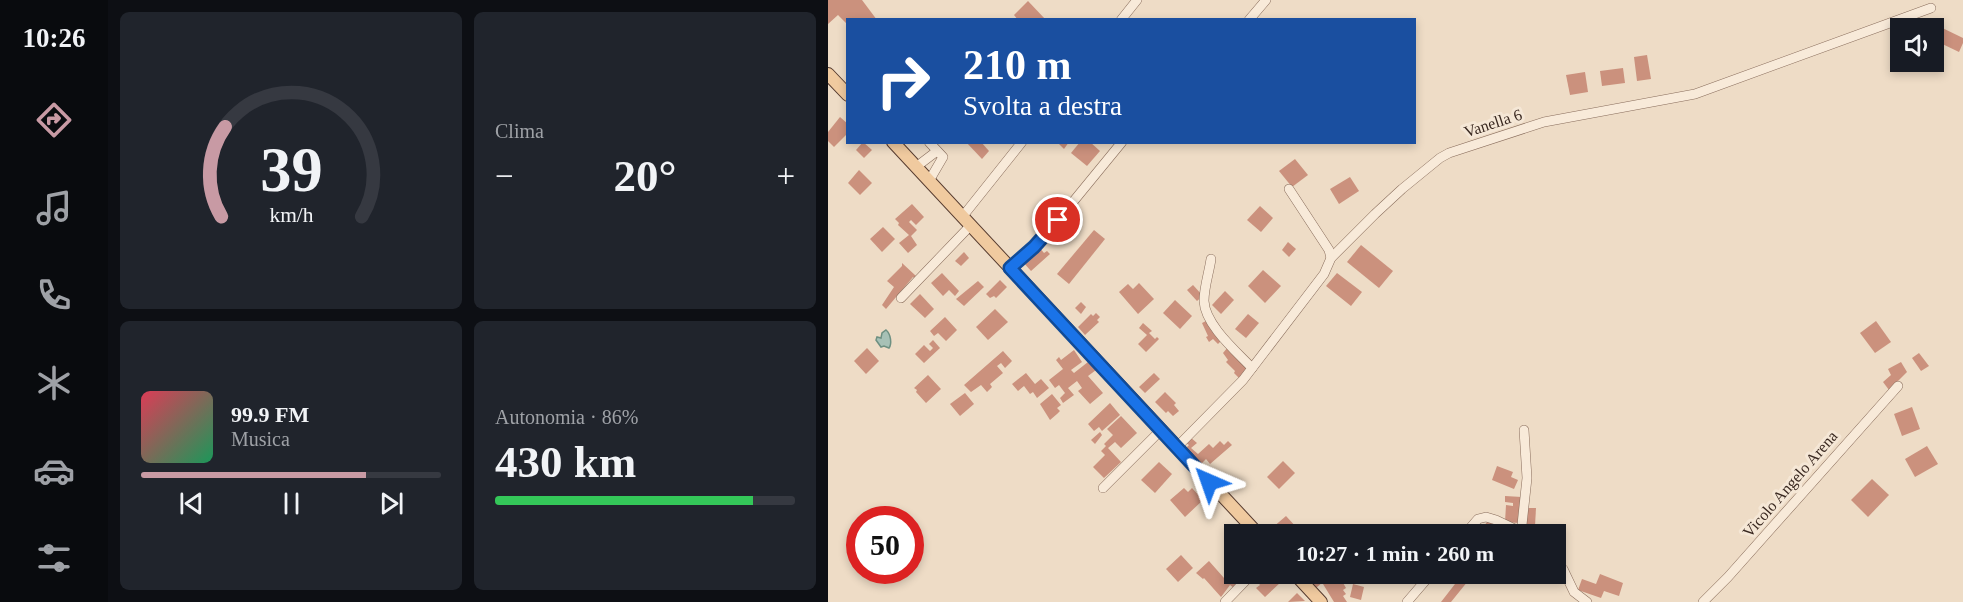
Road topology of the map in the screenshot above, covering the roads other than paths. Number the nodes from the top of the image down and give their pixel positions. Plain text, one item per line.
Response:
1 (1137, 0) edge
2 (1266, 0) edge
3 (1931, 8) dead end
4 (1123, 18) edge
5 (1250, 18) edge
6 (828, 74) edge
7 (846, 93) edge
8 (895, 144) edge
9 (930, 144) edge
10 (1021, 144) edge
11 (1120, 144) edge
12 (937, 151) junction
13 (916, 167) junction
14 (929, 181) junction
15 (1289, 189) dead end
16 (967, 221) junction
17 (1331, 258) junction
18 (1211, 259) dead end
19 (1010, 268) junction
20 (901, 298) dead end
21 (1252, 368) junction
22 (1898, 386) dead end
23 (1161, 430) junction
24 (1524, 430) dead end
25 (1177, 447) junction
26 (1103, 488) dead end
27 (1248, 524) edge
28 (1474, 524) edge
29 (1500, 524) edge
30 (1522, 524) edge
31 (1566, 575) edge
32 (1242, 584) edge
33 (1304, 584) edge
34 (1423, 584) edge
35 (1225, 602) edge
36 (1321, 602) edge
37 (1407, 602) edge
38 (1587, 602) edge
39 (1703, 602) edge

1 - 4 street
2 - 5 street
3 - 17 street, Vanella 6
6 - 7 main road
8 - 13 main road
9 - 12 street
10 - 16 street
11 - 19 street
12 - 13 street
12 - 14 street
13 - 14 main road
14 - 16 main road
15 - 17 street
16 - 19 main road
16 - 20 street
17 - 21 street, Vanella 6
18 - 21 street
19 - 23 main road
21 - 25 street, Vanella 6
22 - 39 street, Vicolo Angelo Arena
23 - 25 main road
23 - 26 street
24 - 30 street
25 - 27 main road
28 - 29 street
31 - 38 street
32 - 35 street
33 - 36 main road
34 - 37 street

